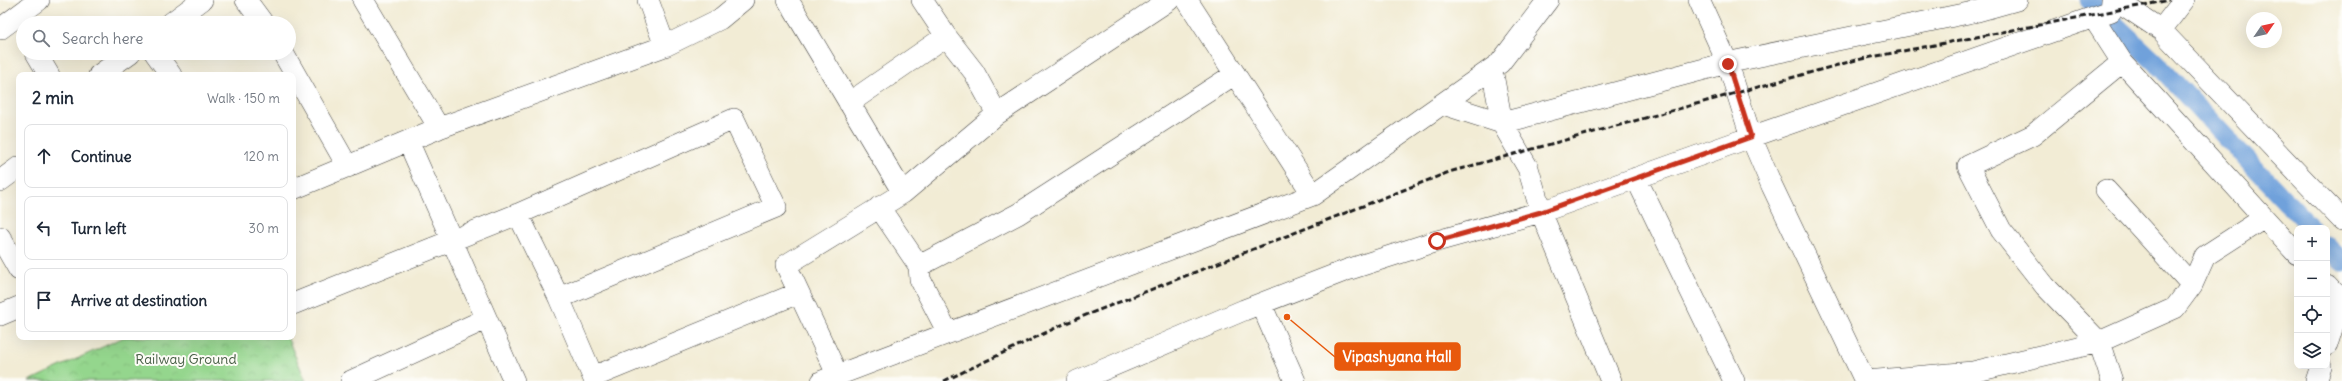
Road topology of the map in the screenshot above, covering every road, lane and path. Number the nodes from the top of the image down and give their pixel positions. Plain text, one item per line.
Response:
1 (39, 0) edge
2 (202, 0) edge
3 (246, 0) edge
4 (363, 0) edge
5 (648, 0) edge
6 (743, 0) edge
7 (788, 0) edge
8 (922, 0) edge
9 (1169, 0) edge
10 (1548, 0) edge
11 (1699, 0) edge
12 (2017, 0) edge
13 (2112, 0) edge
14 (2121, 0) edge
15 (2184, 0) edge
16 (1191, 2) edge
17 (23, 16) edge
18 (180, 16) edge
19 (258, 16) edge
20 (2093, 17) junction
21 (2161, 30) junction
22 (946, 36) junction
23 (665, 46) junction
24 (40, 60) edge
25 (120, 60) edge
26 (160, 60) edge
27 (287, 60) edge
28 (2122, 62) junction
29 (1728, 64) junction
30 (1492, 69) junction
31 (47, 72) edge
32 (103, 72) edge
33 (169, 72) edge
34 (294, 72) edge
35 (1234, 74) junction
36 (296, 76) edge
37 (849, 103) junction
38 (1443, 104) junction
39 (998, 114) junction
40 (1502, 123) junction
41 (439, 128) junction
42 (1751, 137) junction
43 (408, 141) junction
44 (348, 167) junction
45 (16, 169) edge
46 (1636, 178) junction
47 (0, 181) edge
48 (296, 188) edge
49 (2106, 190) dead end
50 (903, 193) junction
51 (1313, 195) junction
52 (879, 207) junction
53 (1541, 212) junction
54 (518, 214) junction
55 (2264, 218) junction
56 (2342, 220) edge
57 (0, 237) edge
58 (452, 240) junction
59 (2294, 251) edge
60 (16, 265) edge
61 (919, 266) junction
62 (2192, 286) junction
63 (798, 292) junction
64 (2338, 296) edge
65 (559, 298) junction
66 (296, 303) edge
67 (1261, 304) junction
68 (16, 308) edge
69 (0, 315) edge
70 (486, 319) junction
71 (948, 333) junction
72 (2330, 333) edge
73 (2099, 342) junction
74 (2320, 369) edge
75 (1976, 376) edge
76 (830, 378) edge
77 (589, 379) edge
78 (351, 381) edge
79 (514, 381) edge
80 (1077, 381) edge
81 (1295, 381) edge
82 (1611, 381) edge
83 (1734, 381) edge
84 (1865, 381) edge
85 (2112, 381) edge
86 (2316, 381) edge

1 - 17 street
2 - 18 street
3 - 19 street
4 - 41 street
5 - 23 street
6 - 23 street
7 - 37 street
8 - 22 street
9 - 39 street
10 - 30 street
11 - 29 street
12 - 29 street
13 - 20 street
14 - 21 street
15 - 21 street
16 - 35 street
20 - 28 street
20 - 42 street
21 - 56 street
22 - 37 street
22 - 39 street
23 - 41 street
24 - 31 street
25 - 32 street
26 - 33 street
27 - 34 street
28 - 55 street
28 - 73 street
29 - 40 street
29 - 42 street
30 - 38 street
30 - 40 street
35 - 51 street
35 - 61 street
36 - 44 street
37 - 50 street
38 - 40 street
38 - 51 street
39 - 50 street
40 - 53 street
41 - 43 street
42 - 46 street
42 - 84 street
43 - 44 street
43 - 58 street
44 - 48 street
45 - 47 street
46 - 53 street
46 - 83 street
49 - 62 street
50 - 52 street
51 - 71 street
52 - 61 street
52 - 63 street
53 - 67 street
53 - 82 street
54 - 58 street
54 - 65 street
54 - 65 street
55 - 59 street
55 - 62 street
57 - 60 street
58 - 66 street
58 - 70 street
61 - 71 street
62 - 73 street
63 - 76 street
63 - 77 street
64 - 72 street
65 - 77 street
67 - 80 street
67 - 81 street
68 - 69 street
70 - 78 street
70 - 79 street
71 - 76 street
73 - 75 street
73 - 85 street
74 - 86 street
75 - 84 street

